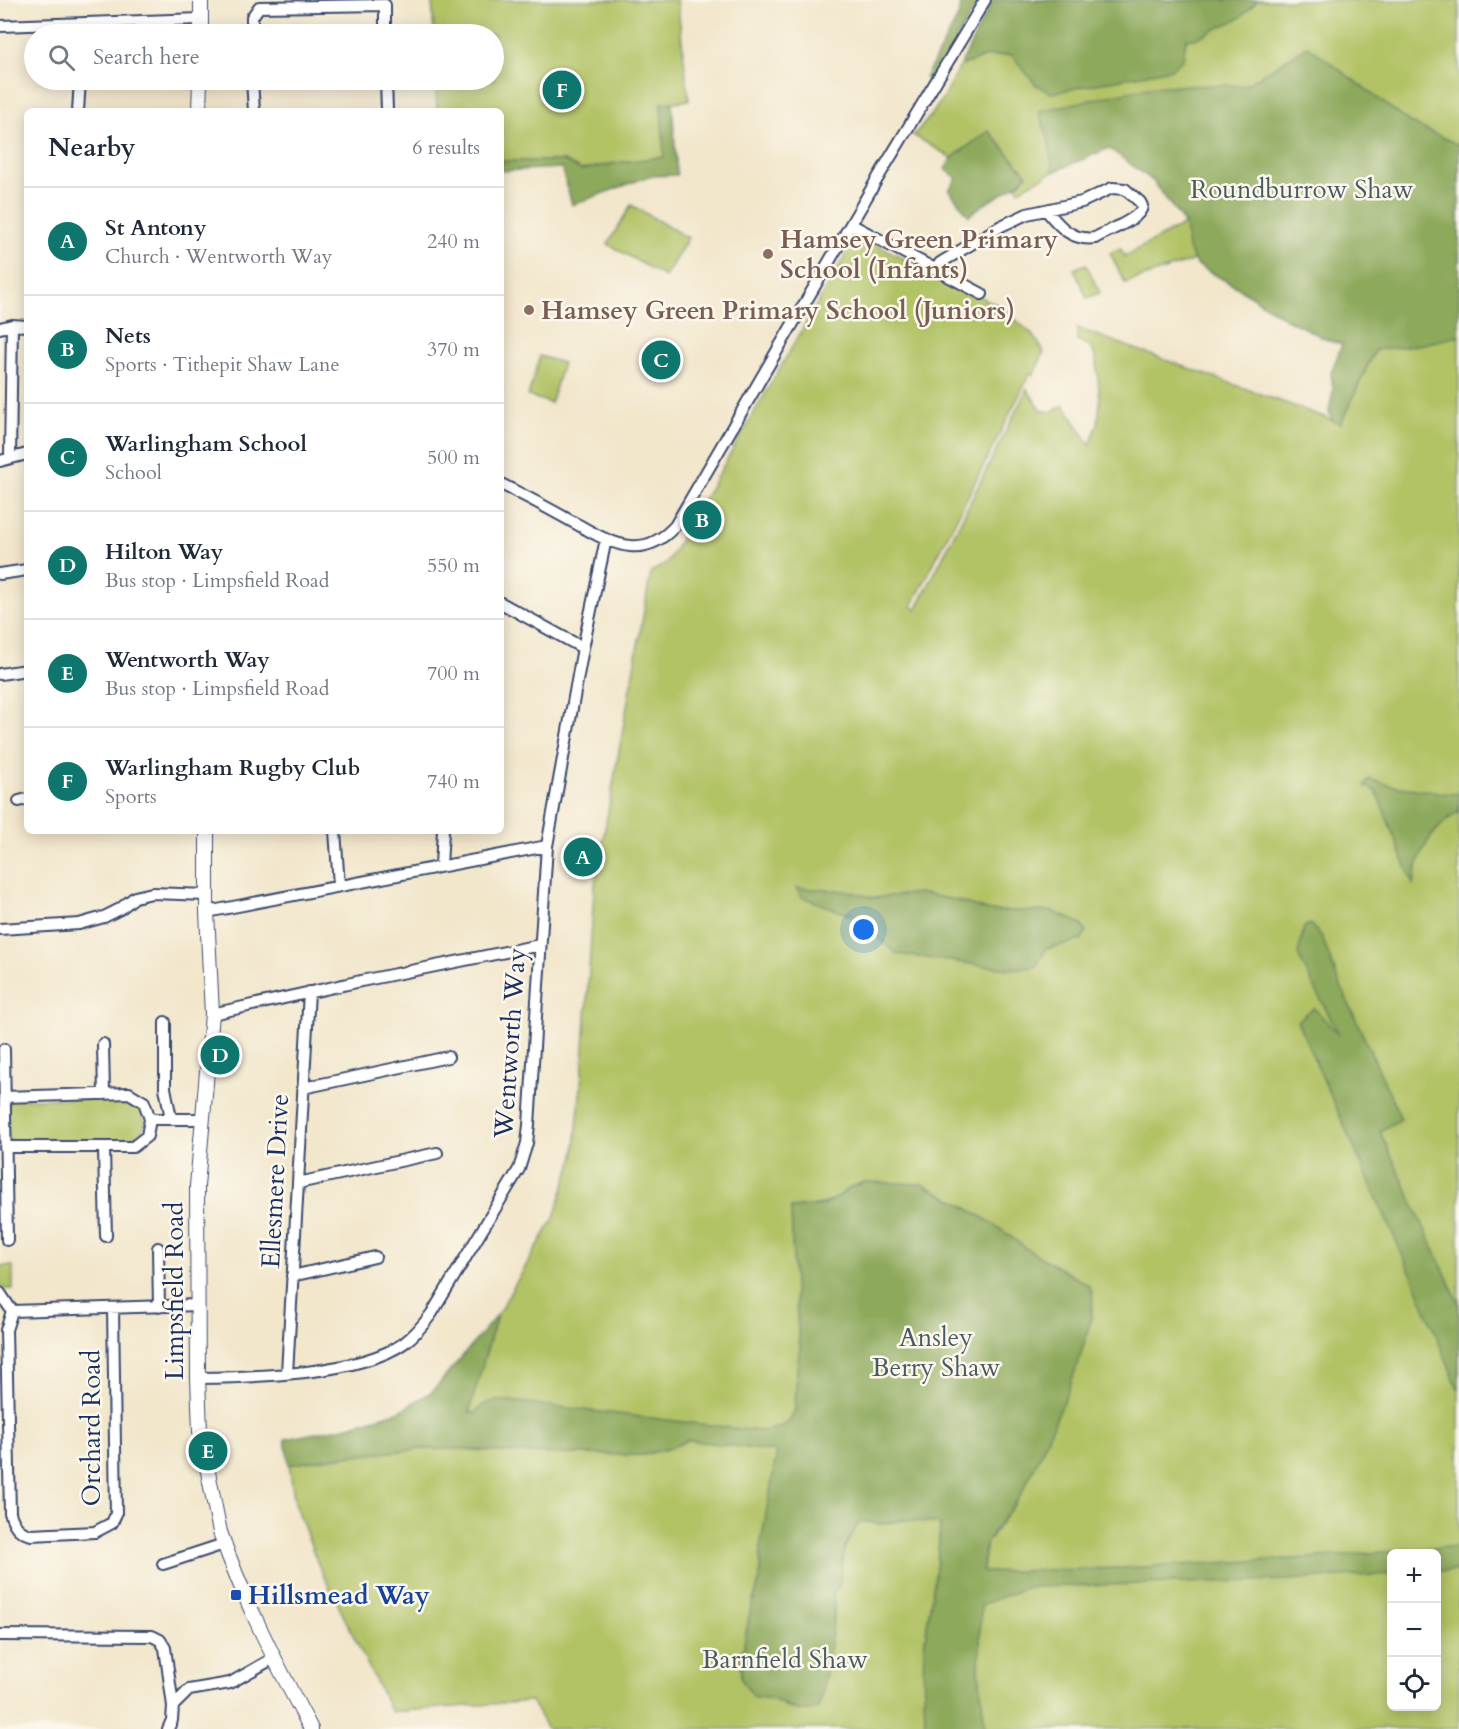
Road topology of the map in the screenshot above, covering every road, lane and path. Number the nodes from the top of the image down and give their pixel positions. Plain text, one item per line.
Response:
1 (201, 0) edge
2 (985, 0) edge
3 (385, 3) edge
4 (201, 20) junction
5 (147, 24) edge
6 (201, 24) edge
7 (252, 24) edge
8 (385, 24) edge
9 (0, 26) edge
10 (24, 27) edge
11 (79, 90) edge
12 (200, 90) edge
13 (253, 90) edge
14 (386, 90) edge
15 (78, 108) edge
16 (199, 108) edge
17 (254, 108) edge
18 (387, 108) edge
19 (1047, 211) junction
20 (852, 225) junction
21 (936, 269) junction
22 (982, 294) dead end
23 (12, 325) junction
24 (24, 326) edge
25 (0, 328) edge
26 (24, 455) edge
27 (5, 460) edge
28 (504, 486) edge
29 (606, 539) junction
30 (24, 570) edge
31 (0, 574) edge
32 (504, 605) edge
33 (583, 648) junction
34 (24, 670) edge
35 (0, 674) edge
36 (207, 834) edge
37 (335, 834) edge
38 (443, 834) edge
39 (547, 846) junction
40 (441, 865) junction
41 (339, 885) junction
42 (207, 896) junction
43 (207, 912) junction
44 (0, 929) edge
45 (540, 945) junction
46 (309, 993) junction
47 (212, 1014) junction
48 (168, 1028) dead end
49 (103, 1044) dead end
50 (3, 1049) dead end
51 (448, 1057) dead end
52 (303, 1088) junction
53 (105, 1094) junction
54 (4, 1097) junction
55 (171, 1118) junction
56 (150, 1119) junction
57 (203, 1119) junction
58 (2, 1123) edge
59 (5, 1148) junction
60 (104, 1149) junction
61 (437, 1153) dead end
62 (298, 1183) junction
63 (106, 1236) dead end
64 (7, 1240) dead end
65 (158, 1248) dead end
66 (375, 1257) dead end
67 (292, 1276) junction
68 (0, 1293) edge
69 (198, 1305) junction
70 (159, 1307) junction
71 (113, 1308) junction
72 (12, 1311) junction
73 (287, 1373) junction
74 (198, 1378) junction
75 (224, 1545) junction
76 (164, 1564) dead end
77 (0, 1635) edge
78 (274, 1658) junction
79 (171, 1680) junction
80 (189, 1690) junction
81 (173, 1706) junction
82 (168, 1729) edge
83 (311, 1729) edge

1 - 4 main road
2 - 20 street
3 - 7 street
3 - 8 street
4 - 5 street
4 - 6 main road
9 - 10 street
11 - 15 street
12 - 16 main road
13 - 17 street
14 - 18 street
19 - 19 street
19 - 21 street
20 - 21 street
20 - 29 street
21 - 22 street
23 - 24 street
23 - 25 street
23 - 27 street
26 - 27 street
28 - 29 street
29 - 33 street, Wentworth Way
30 - 31 street
32 - 33 street
33 - 39 street, Wentworth Way
34 - 35 street
36 - 42 main road, Limpsfield Road
37 - 41 street
38 - 40 street
39 - 40 street
39 - 45 street, Wentworth Way
40 - 41 street
41 - 43 street
42 - 43 main road, Limpsfield Road
42 - 44 street
43 - 47 main road, Limpsfield Road
45 - 46 street
45 - 73 street, Wentworth Way
46 - 47 street
46 - 52 street, Ellesmere Drive
47 - 57 main road, Limpsfield Road
48 - 55 street
49 - 53 street
50 - 54 street
51 - 52 street
52 - 62 street, Ellesmere Drive
53 - 54 street
53 - 56 street
54 - 58 street
55 - 56 street
55 - 57 street
56 - 60 street
57 - 69 main road, Limpsfield Road
58 - 59 street
59 - 60 street
59 - 64 street
60 - 63 street
61 - 62 street
62 - 67 street, Ellesmere Drive
65 - 70 street
66 - 67 street
67 - 73 street, Ellesmere Drive
68 - 72 street
69 - 70 street
69 - 74 main road, Limpsfield Road
70 - 71 street
71 - 72 street
71 - 72 street, Orchard Road
73 - 74 street, Wentworth Way
74 - 75 main road, Limpsfield Road
75 - 76 street
75 - 78 main road, Limpsfield Road
77 - 79 street
78 - 80 street
78 - 83 main road, Limpsfield Road
79 - 80 street
79 - 81 street
80 - 81 street
81 - 82 street

